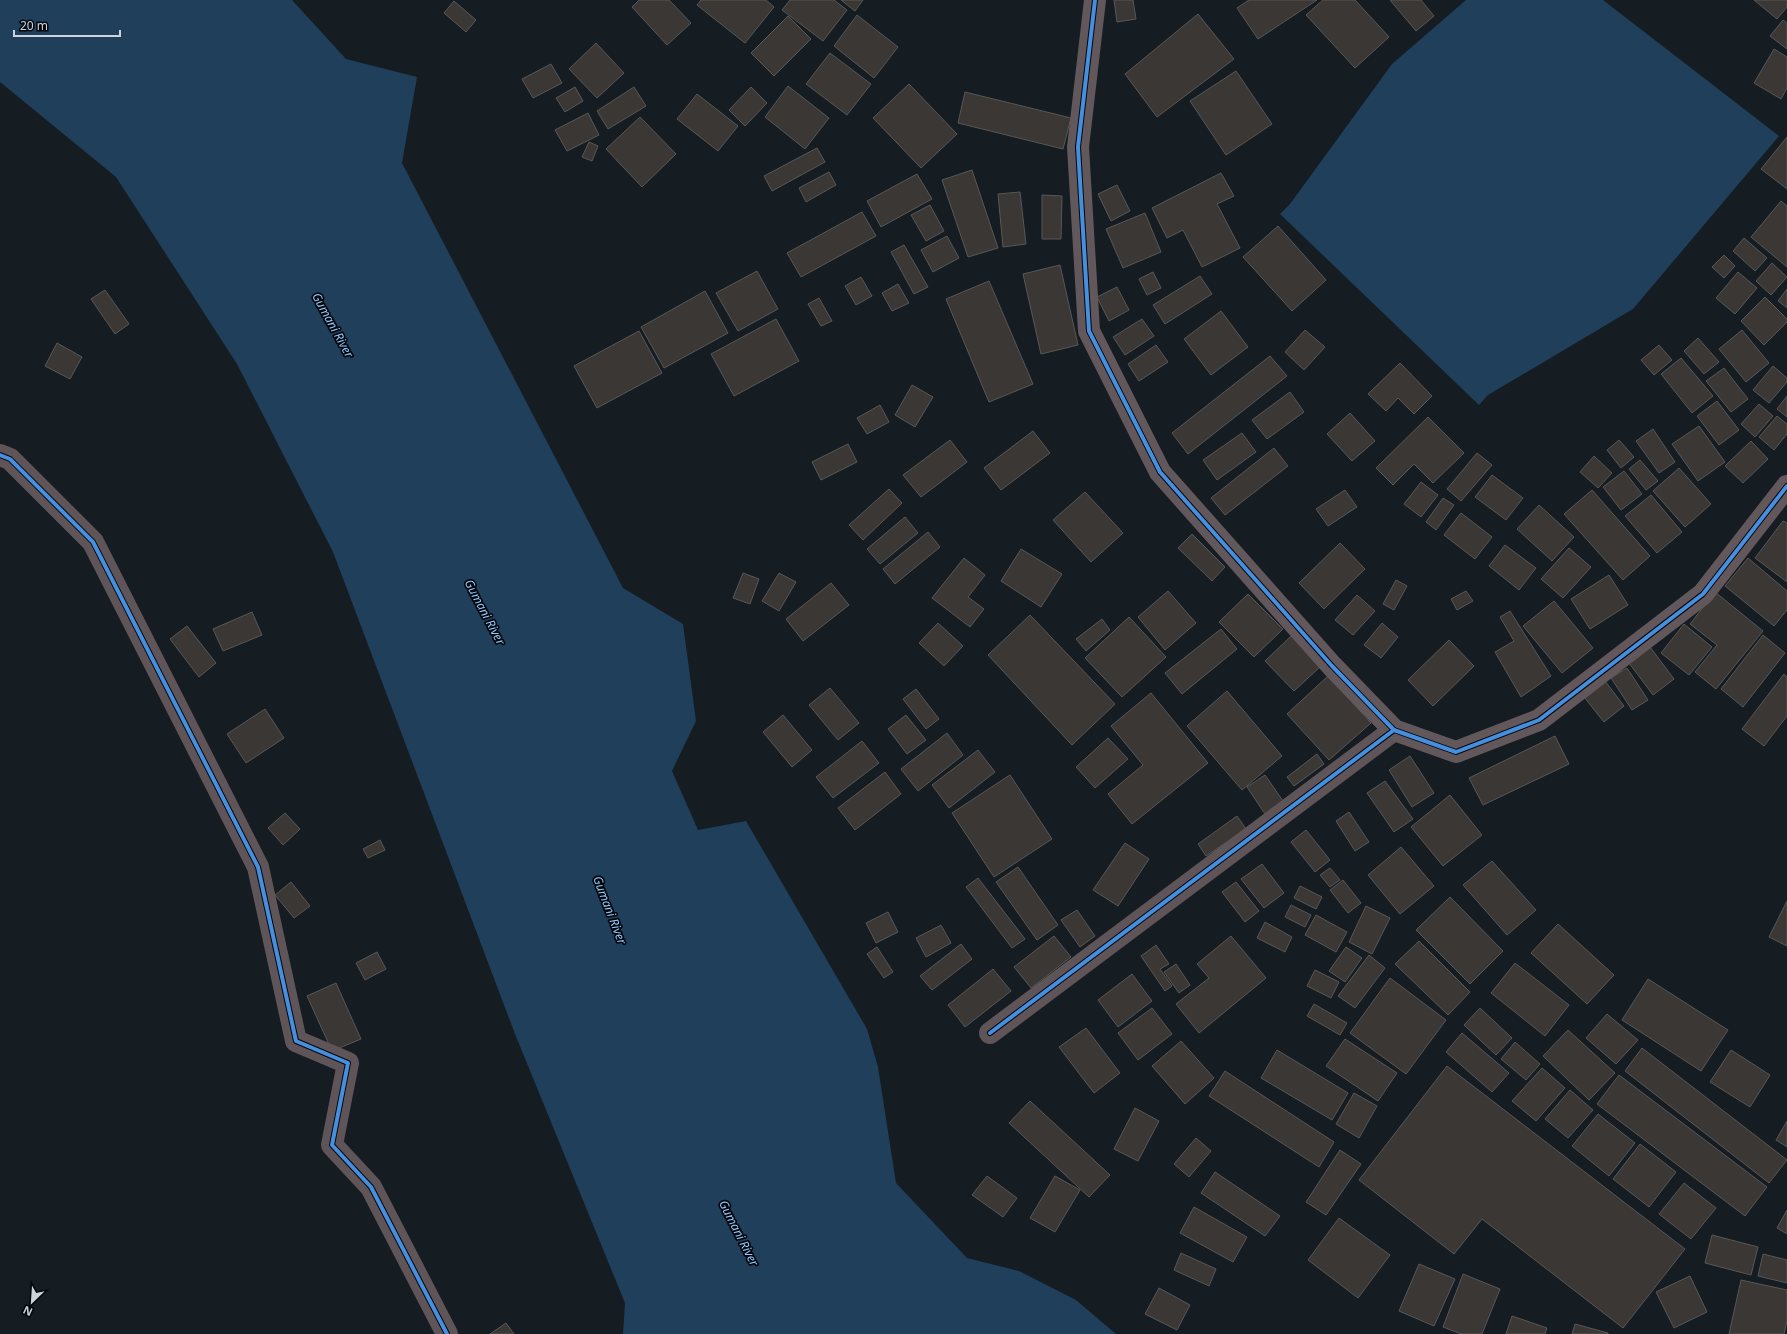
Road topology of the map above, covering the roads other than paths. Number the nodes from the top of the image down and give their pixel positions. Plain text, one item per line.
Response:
1 (1095, 0) edge
2 (0, 454) edge
3 (1787, 486) edge
4 (1394, 730) junction
5 (990, 1033) dead end
6 (447, 1334) edge

1 - 4 street
2 - 6 street
3 - 4 street
4 - 5 street

